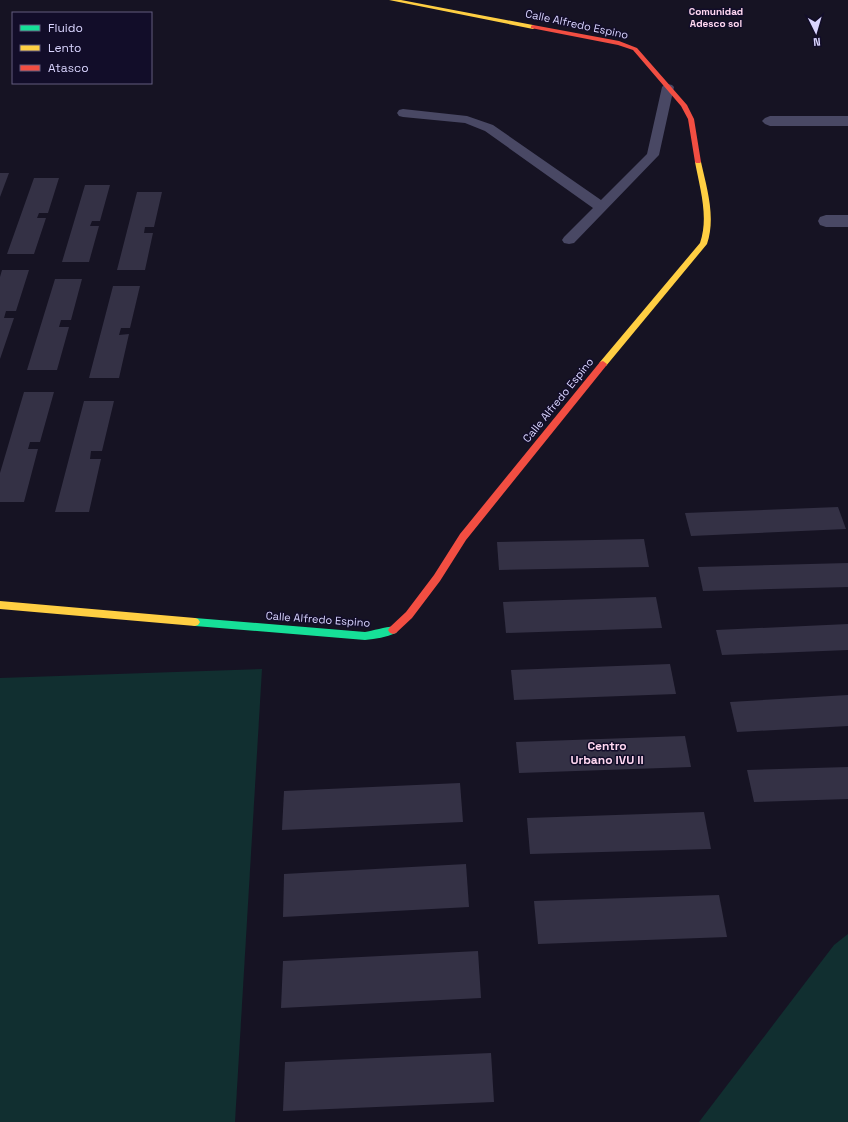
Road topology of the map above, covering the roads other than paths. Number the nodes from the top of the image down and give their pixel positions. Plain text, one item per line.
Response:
1 (392, 0) edge
2 (668, 87) junction
3 (403, 113) dead end
4 (770, 121) dead end
5 (848, 121) edge
6 (601, 207) junction
7 (826, 221) dead end
8 (848, 221) edge
9 (569, 240) dead end
10 (0, 605) edge

1 - 2 street, Calle Alfredo Espino
2 - 6 lane
2 - 10 street, Calle Alfredo Espino
3 - 6 lane
4 - 5 street
6 - 9 lane
7 - 8 street

